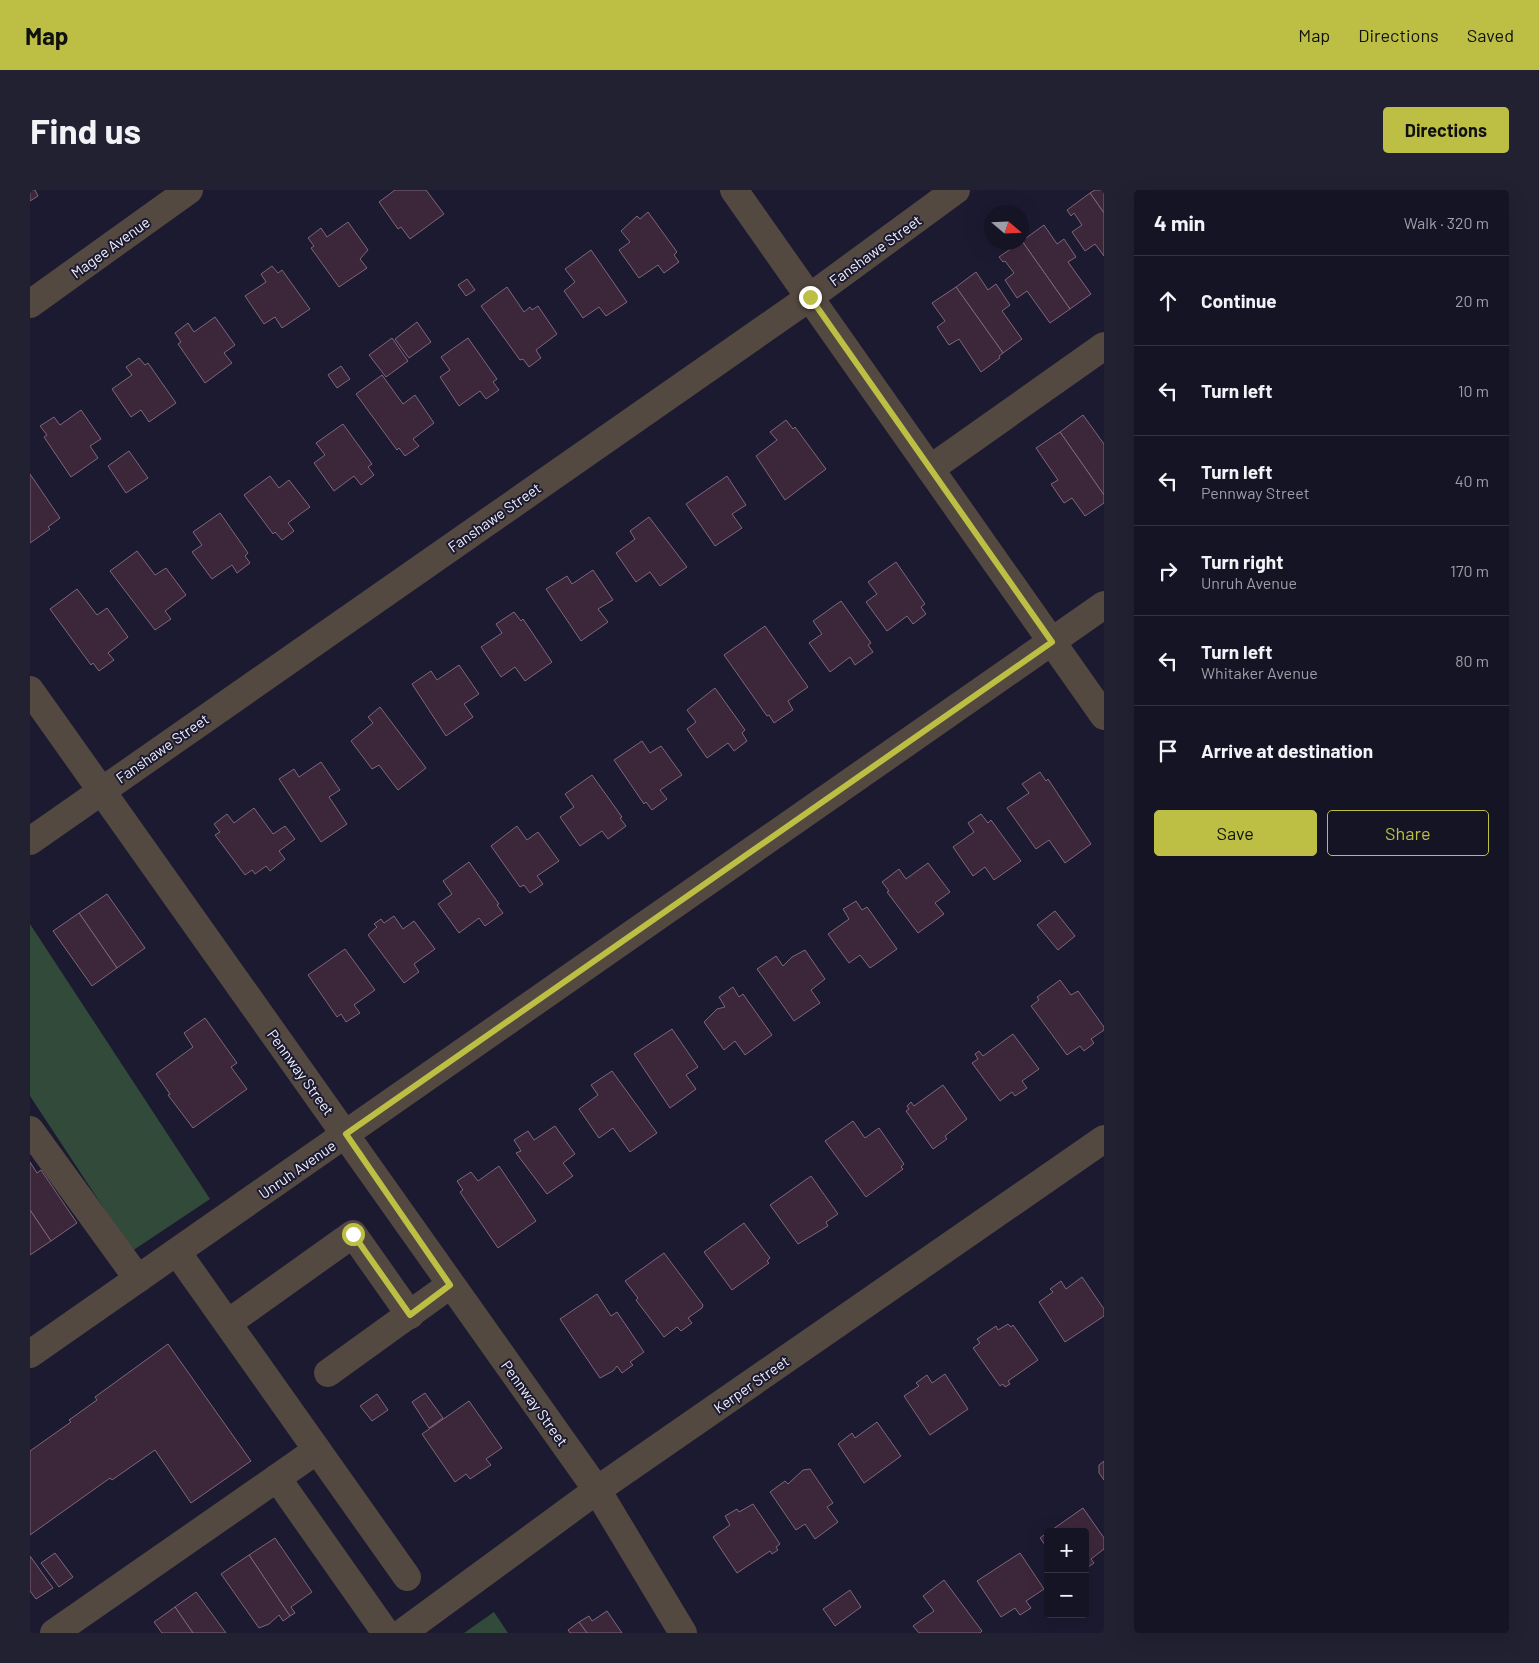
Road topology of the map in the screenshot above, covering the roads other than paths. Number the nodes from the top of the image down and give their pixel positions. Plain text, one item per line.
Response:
1 (189, 190) edge
2 (734, 190) edge
3 (956, 190) edge
4 (810, 297) junction
5 (30, 304) edge
6 (1104, 346) edge
7 (930, 469) junction
8 (1104, 605) edge
9 (1052, 642) junction
10 (30, 690) edge
11 (1104, 716) edge
12 (100, 791) junction
13 (30, 841) edge
14 (30, 1130) edge
15 (346, 1134) junction
16 (1104, 1139) edge
17 (178, 1252) junction
18 (138, 1279) junction
19 (450, 1285) junction
20 (410, 1315) junction
21 (228, 1323) junction
22 (30, 1354) edge
23 (328, 1373) dead end
24 (317, 1450) junction
25 (276, 1478) junction
26 (597, 1490) junction
27 (407, 1577) dead end
28 (54, 1633) edge
29 (386, 1633) edge
30 (402, 1633) edge
31 (683, 1633) edge

1 - 5 street, Magee Avenue
2 - 4 street
3 - 4 street, Fanshawe Street
4 - 7 street
4 - 12 street, Fanshawe Street
6 - 7 street
7 - 9 street
8 - 9 street, Unruh Avenue
9 - 11 street
9 - 15 street, Unruh Avenue
10 - 12 street, Pennway Street
12 - 13 street, Fanshawe Street
12 - 15 street, Pennway Street
14 - 18 street
15 - 17 street, Unruh Avenue
15 - 19 street, Pennway Street
16 - 26 street, Kerper Street
17 - 18 street, Unruh Avenue
17 - 21 street
18 - 22 street, Unruh Avenue
19 - 20 street
19 - 26 street, Pennway Street
20 - 21 street
20 - 23 street
21 - 24 street
24 - 25 street
24 - 27 street
25 - 28 street
25 - 29 street
26 - 30 street, Kerper Street
26 - 31 street, Pennway Street

